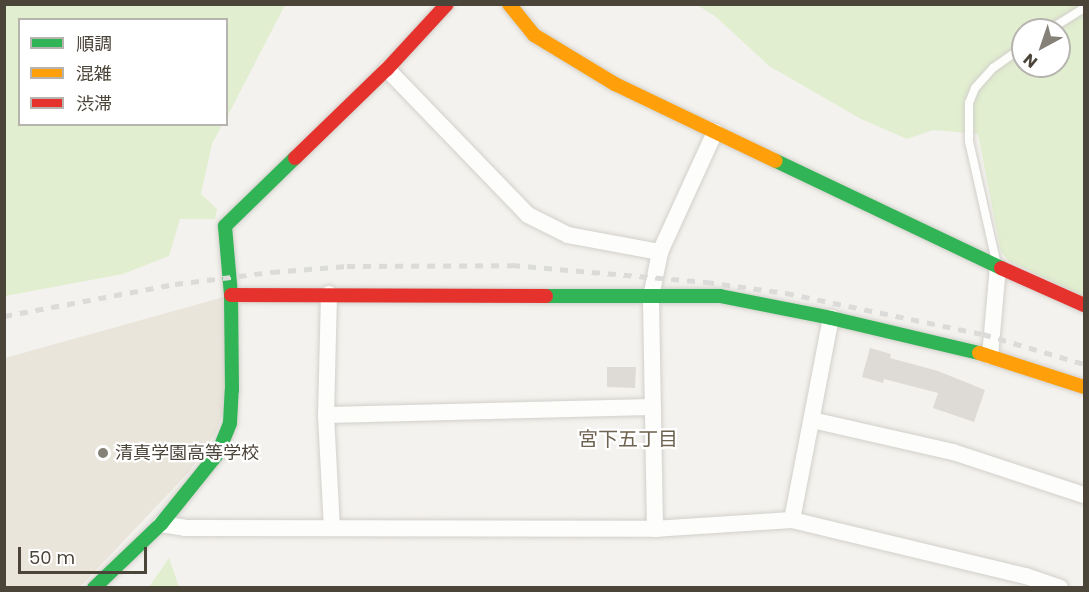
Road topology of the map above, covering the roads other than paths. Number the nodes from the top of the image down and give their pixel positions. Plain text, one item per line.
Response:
1 (447, 4) edge
2 (509, 4) edge
3 (1084, 8) edge
4 (1068, 18) edge
5 (1011, 55) edge
6 (387, 69) junction
7 (715, 132) junction
8 (660, 252) junction
9 (998, 267) junction
10 (329, 294) junction
11 (231, 295) junction
12 (651, 297) junction
13 (1084, 305) edge
14 (831, 318) junction
15 (990, 356) junction
16 (1084, 387) edge
17 (653, 407) junction
18 (326, 414) junction
19 (812, 420) junction
20 (1084, 495) edge
21 (792, 520) junction
22 (161, 524) junction
23 (332, 528) junction
24 (655, 529) junction
25 (94, 588) edge
26 (1060, 588) edge

1 - 6 street
2 - 7 street
3 - 4 lane
5 - 9 lane
6 - 8 street
6 - 11 street
7 - 8 street
7 - 9 street
8 - 12 street
9 - 13 street
9 - 15 street
10 - 11 street
10 - 12 street
10 - 18 street
11 - 22 street
12 - 14 street
12 - 17 street
14 - 15 street
14 - 19 street
15 - 16 street
17 - 18 street
17 - 24 street
18 - 23 street
19 - 20 street
19 - 21 street
21 - 24 street
21 - 26 street
22 - 23 street
22 - 25 street
23 - 24 street

